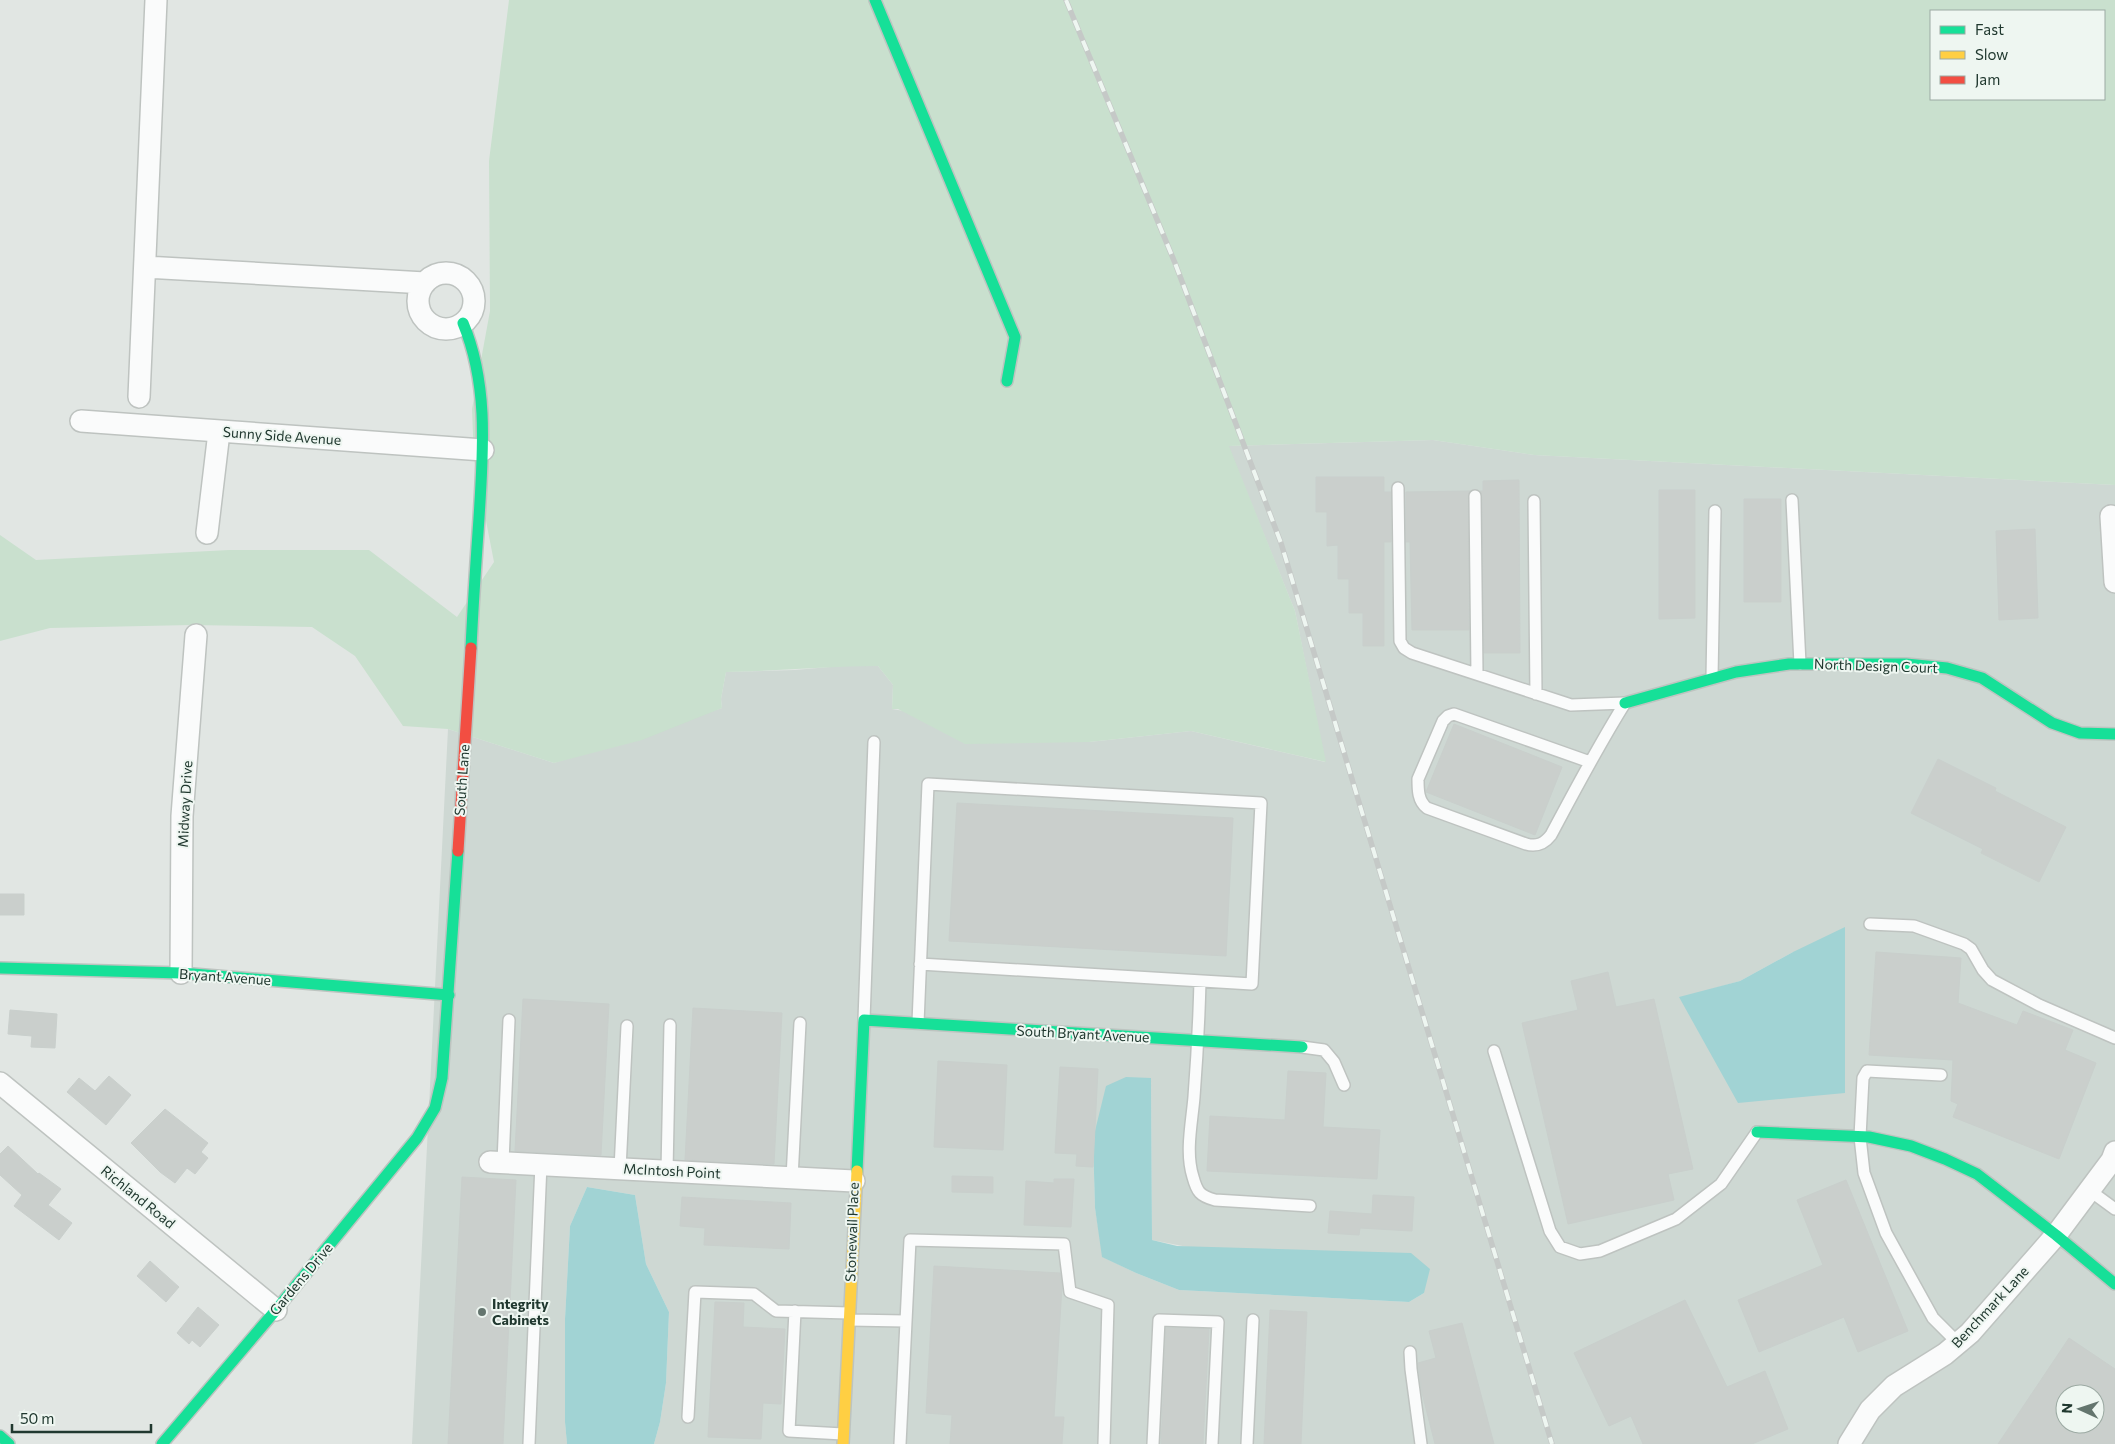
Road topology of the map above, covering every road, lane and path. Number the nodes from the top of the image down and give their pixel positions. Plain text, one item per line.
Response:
1 (156, 0) edge
2 (875, 0) edge
3 (145, 267) junction
4 (425, 283) junction
5 (463, 323) junction
6 (1007, 381) dead end
7 (139, 397) dead end
8 (81, 421) dead end
9 (219, 432) junction
10 (483, 450) junction
11 (1398, 488) dead end
12 (1475, 496) dead end
13 (1534, 500) dead end
14 (1792, 500) dead end
15 (1715, 511) dead end
16 (2111, 516) dead end
17 (207, 533) dead end
18 (2114, 559) edge
19 (2115, 582) edge
20 (196, 635) dead end
21 (1800, 664) junction
22 (1477, 674) junction
23 (1712, 678) junction
24 (1536, 694) junction
25 (1625, 703) junction
26 (2115, 734) edge
27 (874, 742) dead end
28 (1590, 762) junction
29 (1870, 924) dead end
30 (920, 964) junction
31 (0, 968) edge
32 (181, 973) junction
33 (1200, 981) junction
34 (449, 995) junction
35 (510, 1020) dead end
36 (864, 1020) junction
37 (800, 1023) dead end
38 (918, 1024) junction
39 (670, 1025) dead end
40 (627, 1026) dead end
41 (2115, 1038) edge
42 (1198, 1041) junction
43 (1302, 1047) joint
44 (1494, 1051) dead end
45 (1940, 1075) dead end
46 (0, 1083) edge
47 (1344, 1085) dead end
48 (435, 1108) joint
49 (1757, 1132) joint
50 (1860, 1137) junction
51 (2115, 1152) edge
52 (497, 1162) joint
53 (541, 1164) junction
54 (620, 1168) junction
55 (667, 1171) junction
56 (792, 1178) junction
57 (854, 1181) junction
58 (2089, 1190) junction
59 (1310, 1206) dead end
60 (2115, 1209) edge
61 (2056, 1235) junction
62 (2115, 1284) edge
63 (276, 1310) junction
64 (795, 1311) junction
65 (849, 1316) junction
66 (1253, 1320) dead end
67 (905, 1321) junction
68 (1958, 1343) junction
69 (1410, 1352) dead end
70 (688, 1418) dead end
71 (0, 1436) edge
72 (843, 1439) edge
73 (9, 1444) edge
74 (162, 1444) edge
75 (529, 1444) edge
76 (900, 1444) edge
77 (1104, 1444) edge
78 (1153, 1444) edge
79 (1212, 1444) edge
80 (1247, 1444) edge
81 (1421, 1444) edge
82 (1849, 1444) edge

1 - 3 street
2 - 6 street
3 - 4 street
3 - 7 street
4 - 5 street
4 - 5 street
5 - 10 street, South Lane
8 - 9 street, Sunny Side Avenue
9 - 10 street, Sunny Side Avenue
9 - 17 street
10 - 34 street, South Lane
11 - 22 lane
12 - 22 lane
13 - 24 lane
14 - 21 lane
15 - 23 lane
16 - 18 street
18 - 19 street
20 - 32 street, Midway Drive
21 - 23 street, North Design Court
21 - 26 street, North Design Court
22 - 24 lane
23 - 25 street, North Design Court
24 - 25 lane
25 - 28 lane
27 - 36 lane
28 - 28 lane
29 - 41 lane
30 - 33 lane
30 - 33 lane
30 - 38 lane
31 - 32 street, Bryant Avenue
32 - 34 street, Bryant Avenue
33 - 42 lane
34 - 48 street, South Lane
35 - 52 lane
36 - 38 street, South Bryant Avenue
36 - 57 street, Stonewall Place
37 - 56 lane
38 - 42 street, South Bryant Avenue
39 - 55 lane
40 - 54 lane
42 - 43 street, South Bryant Avenue
42 - 59 lane
43 - 47 lane
44 - 49 lane
45 - 50 lane
46 - 63 street, Richland Road
48 - 63 street, Gardens Drive
49 - 50 street
50 - 61 street
50 - 68 lane
51 - 58 street, Benchmark Lane
52 - 53 street, McIntosh Point
53 - 54 street, McIntosh Point
53 - 75 lane
54 - 55 street, McIntosh Point
55 - 56 street, McIntosh Point
56 - 57 street, McIntosh Point
57 - 65 street, Stonewall Place
58 - 60 lane
58 - 61 street, Benchmark Lane
61 - 62 street
61 - 68 street, Benchmark Lane
63 - 74 street, Gardens Drive
64 - 65 lane
64 - 70 lane
64 - 72 lane
65 - 67 lane
65 - 72 street, Stonewall Place
66 - 80 lane
67 - 76 lane
67 - 77 lane
68 - 82 street, Benchmark Lane
69 - 81 lane
71 - 73 street
78 - 79 lane

